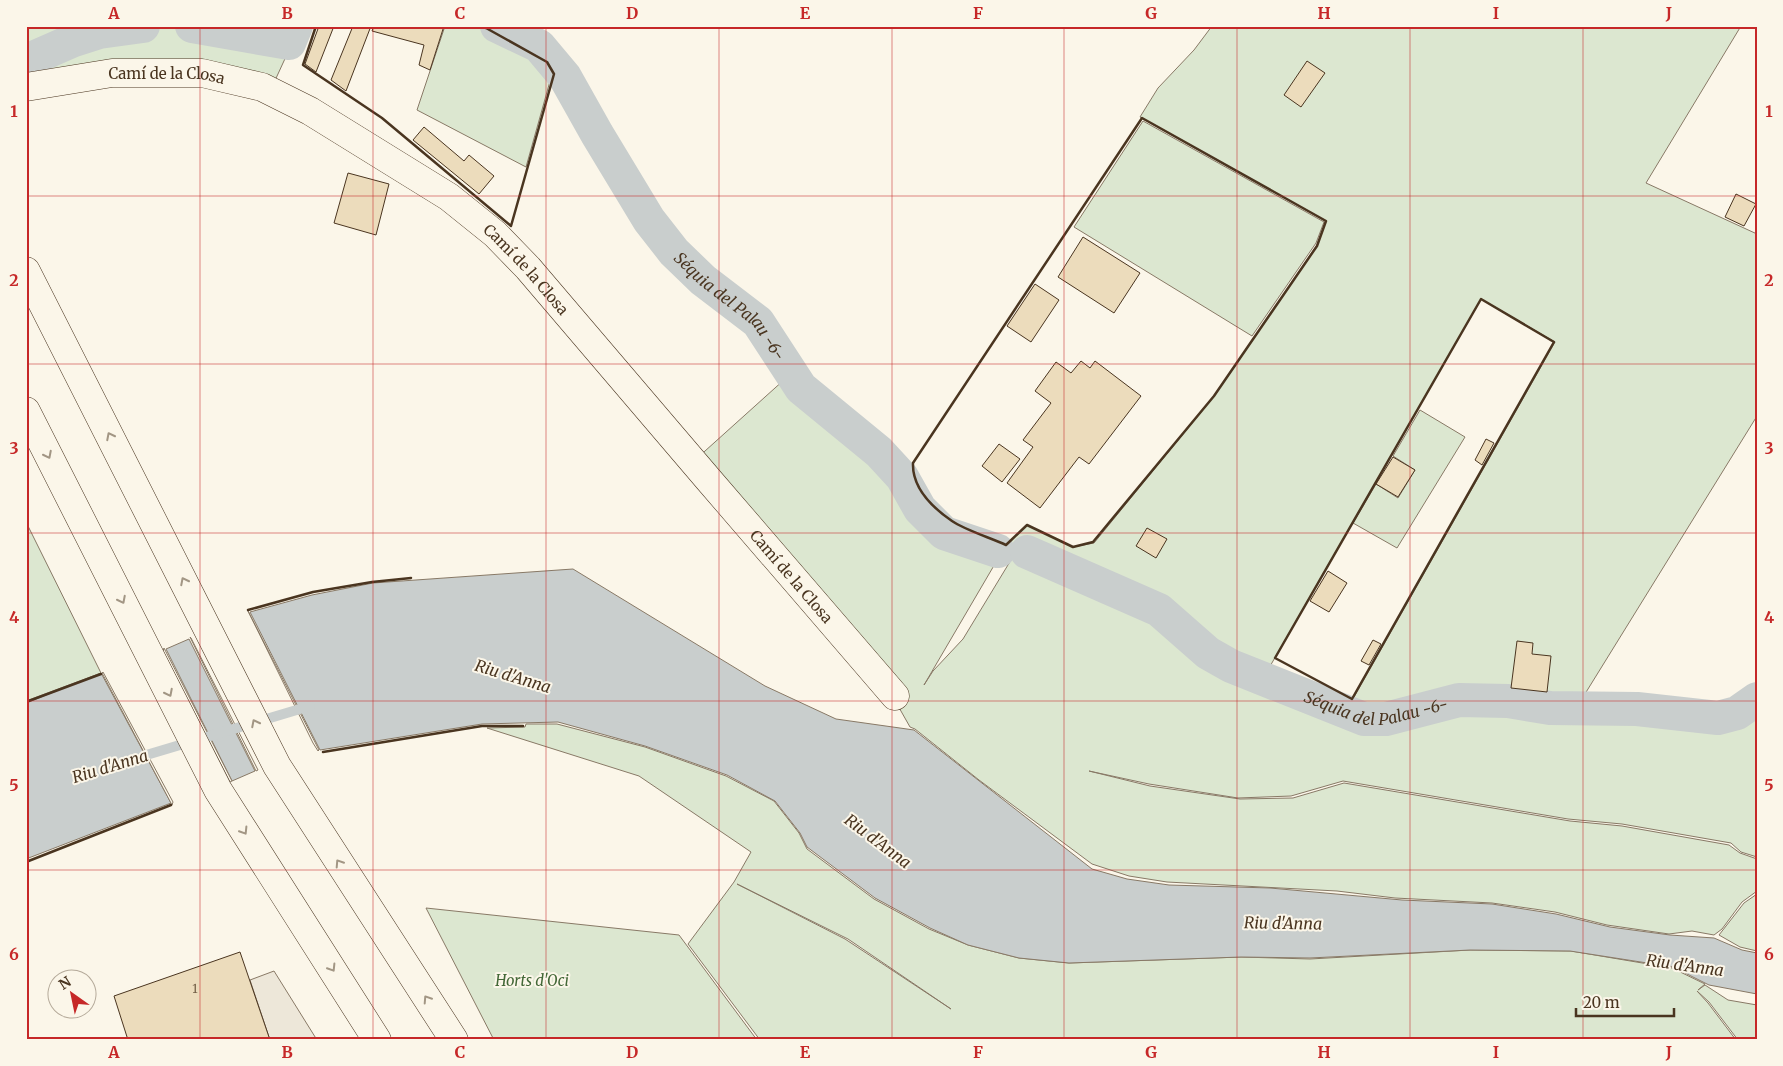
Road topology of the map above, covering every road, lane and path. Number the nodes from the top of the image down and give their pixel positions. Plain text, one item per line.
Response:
1 (26, 87) edge
2 (26, 271) edge
3 (26, 411) edge
4 (895, 696) dead end
5 (377, 1040) edge
6 (454, 1040) edge

1 - 4 main road, Camí de la Closa
6 -> 2 main road
3 -> 5 main road

